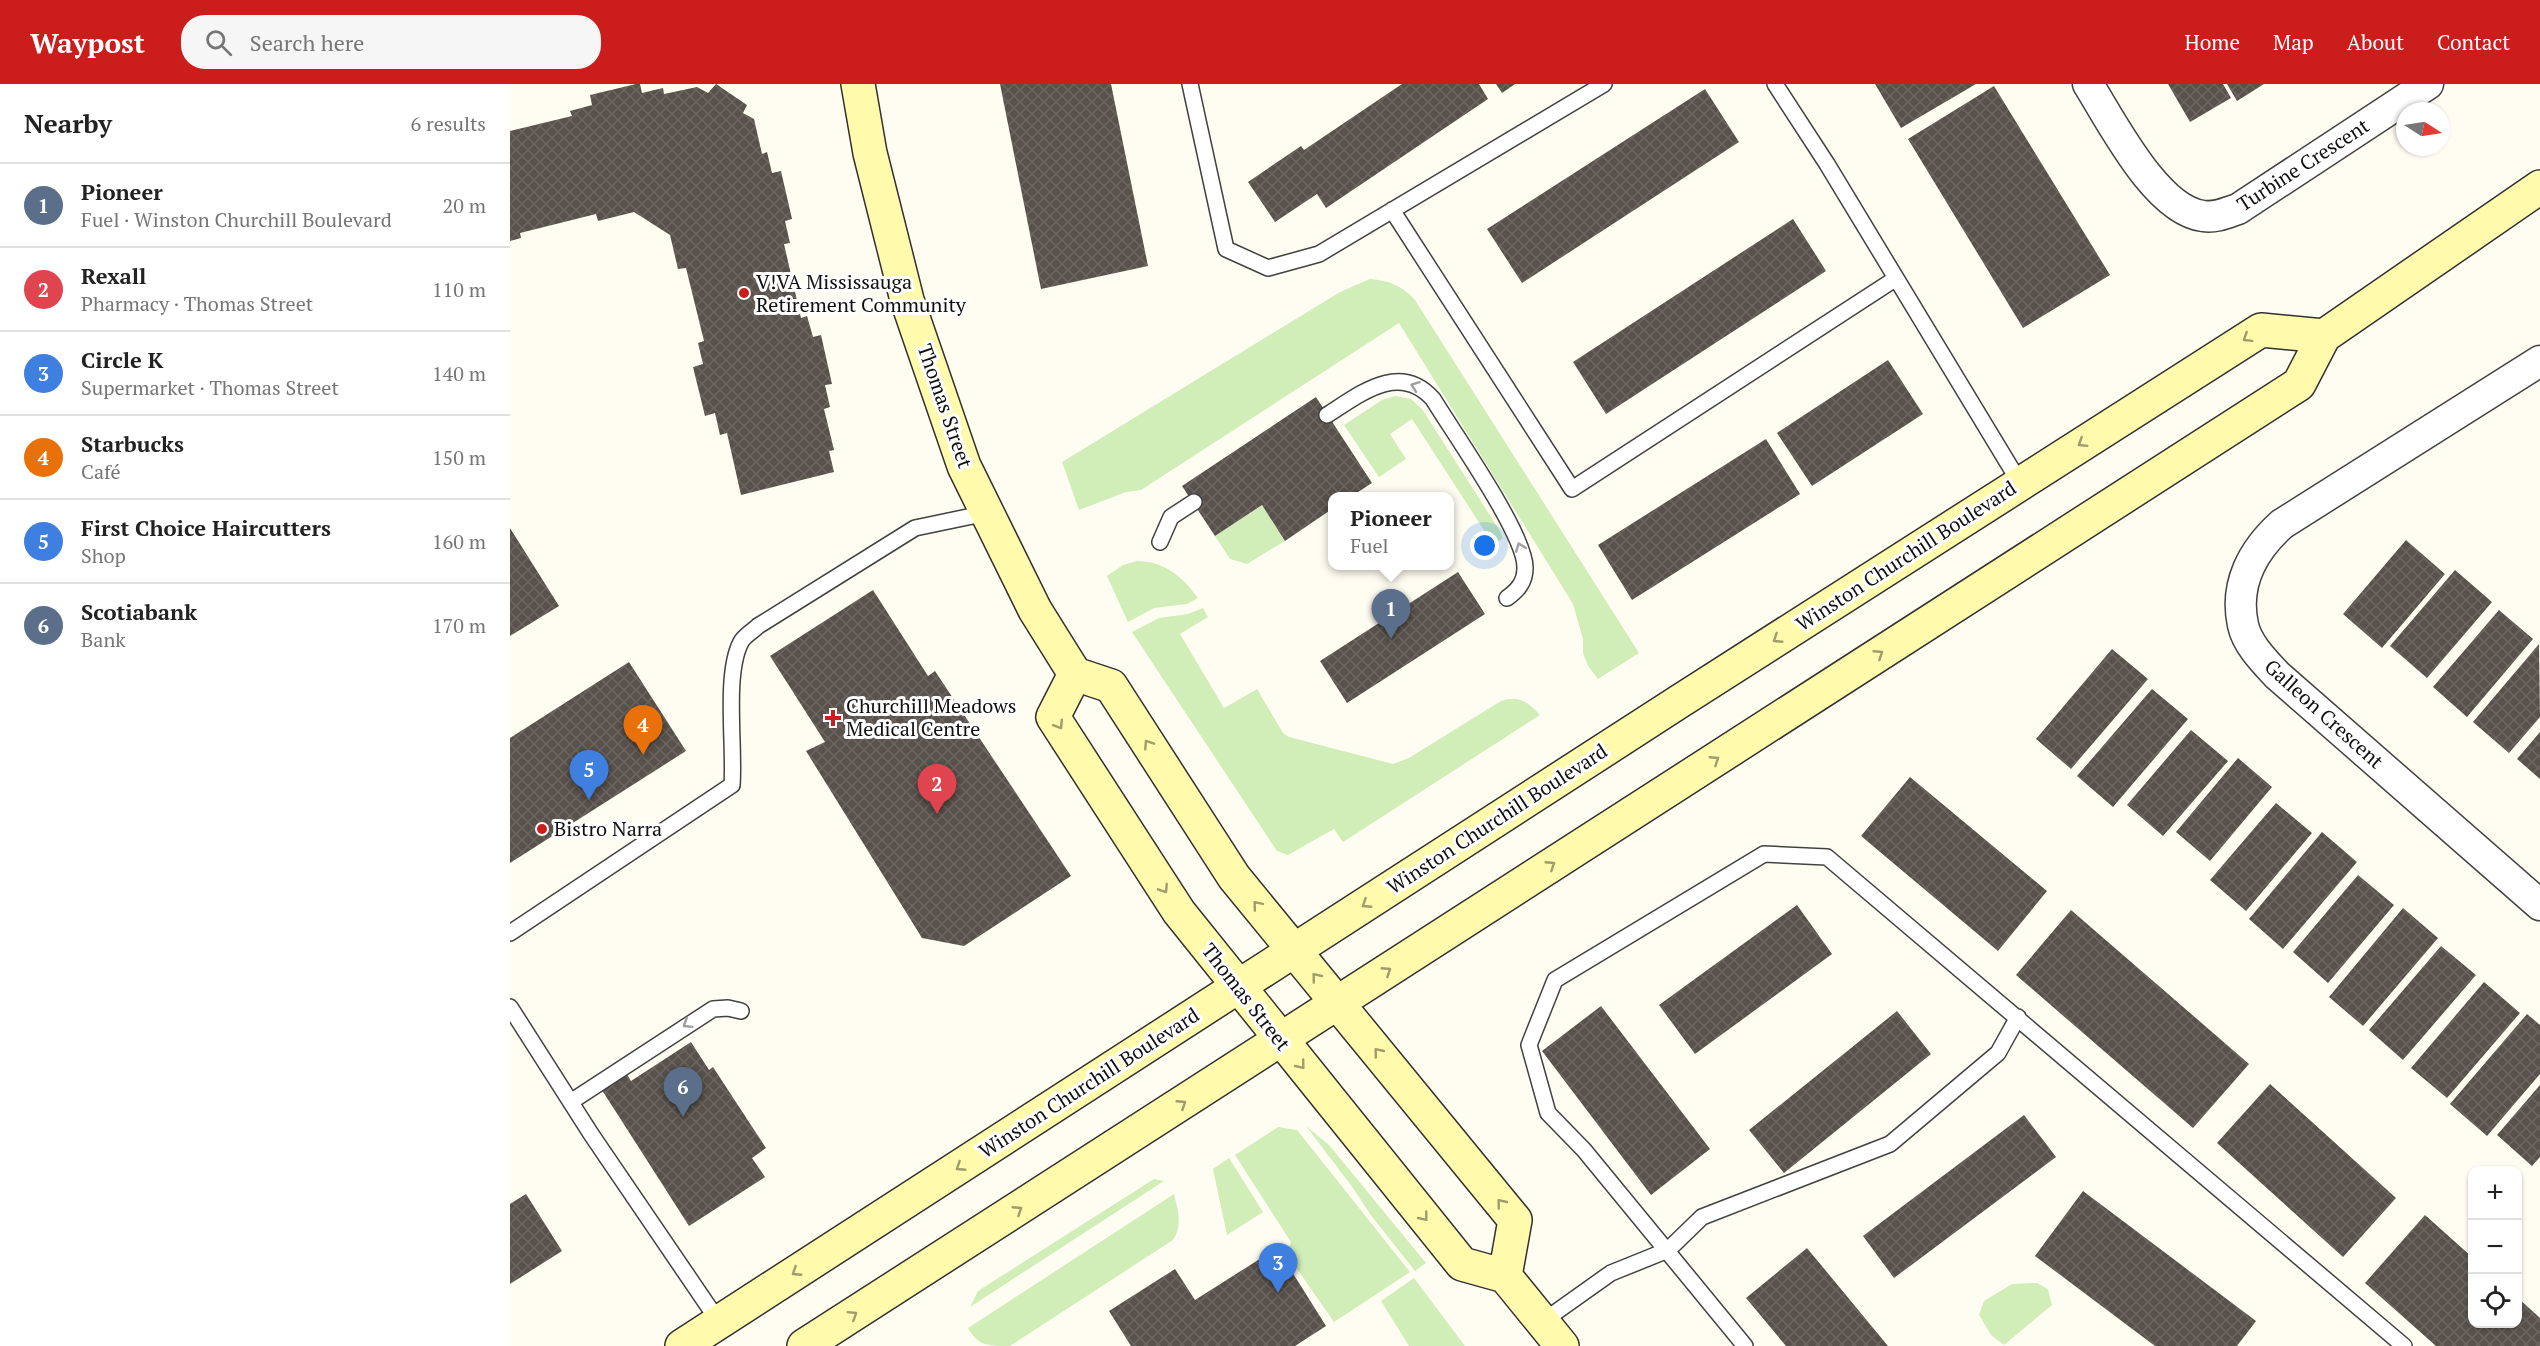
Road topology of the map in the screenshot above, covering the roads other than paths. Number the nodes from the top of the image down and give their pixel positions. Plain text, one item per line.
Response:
1 (858, 84) edge
2 (1190, 84) edge
3 (1604, 84) edge
4 (1775, 84) edge
5 (2088, 84) edge
6 (2428, 84) edge
7 (2540, 187) edge
8 (1392, 210) junction
9 (1895, 279) junction
10 (2324, 336) junction
11 (2540, 361) edge
12 (1327, 415) dead end
13 (2020, 483) junction
14 (1194, 502) dead end
15 (987, 513) junction
16 (1160, 542) dead end
17 (1507, 598) dead end
18 (1076, 674) junction
19 (2540, 905) edge
20 (510, 933) edge
21 (1294, 950) junction
22 (1238, 987) junction
23 (1338, 1003) junction
24 (510, 1007) edge
25 (741, 1011) dead end
26 (2018, 1017) junction
27 (1280, 1040) junction
28 (572, 1101) junction
29 (1668, 1250) junction
30 (1505, 1276) junction
31 (719, 1322) junction
32 (1552, 1334) edge
33 (682, 1346) edge
34 (804, 1346) edge
35 (1745, 1346) edge
36 (2404, 1346) edge

1 - 15 main road, Thomas Street
2 - 8 lane
3 - 8 lane
4 - 9 lane
5 - 6 street, Turbine Crescent
7 - 10 main road
8 - 9 lane
9 - 13 lane
10 -> 13 main road, Winston Churchill Boulevard
23 -> 10 main road
11 - 19 street, Galleon Crescent
17 -> 12 lane
13 -> 21 main road, Winston Churchill Boulevard
14 - 16 lane
15 - 18 main road, Thomas Street
15 - 20 lane
21 -> 18 main road
18 -> 22 main road, Thomas Street
21 - 22 main road, Winston Churchill Boulevard
23 -> 21 main road
22 - 27 main road, Thomas Street
22 -> 31 main road, Winston Churchill Boulevard
23 - 27 main road
30 -> 23 main road
24 - 28 lane
25 -> 28 lane
26 - 29 lane
26 - 29 lane
26 - 36 lane
27 -> 30 main road, Thomas Street
34 -> 27 main road
28 - 31 lane
29 - 32 lane
29 - 35 lane
30 - 32 main road
31 - 33 main road, Winston Churchill Boulevard

